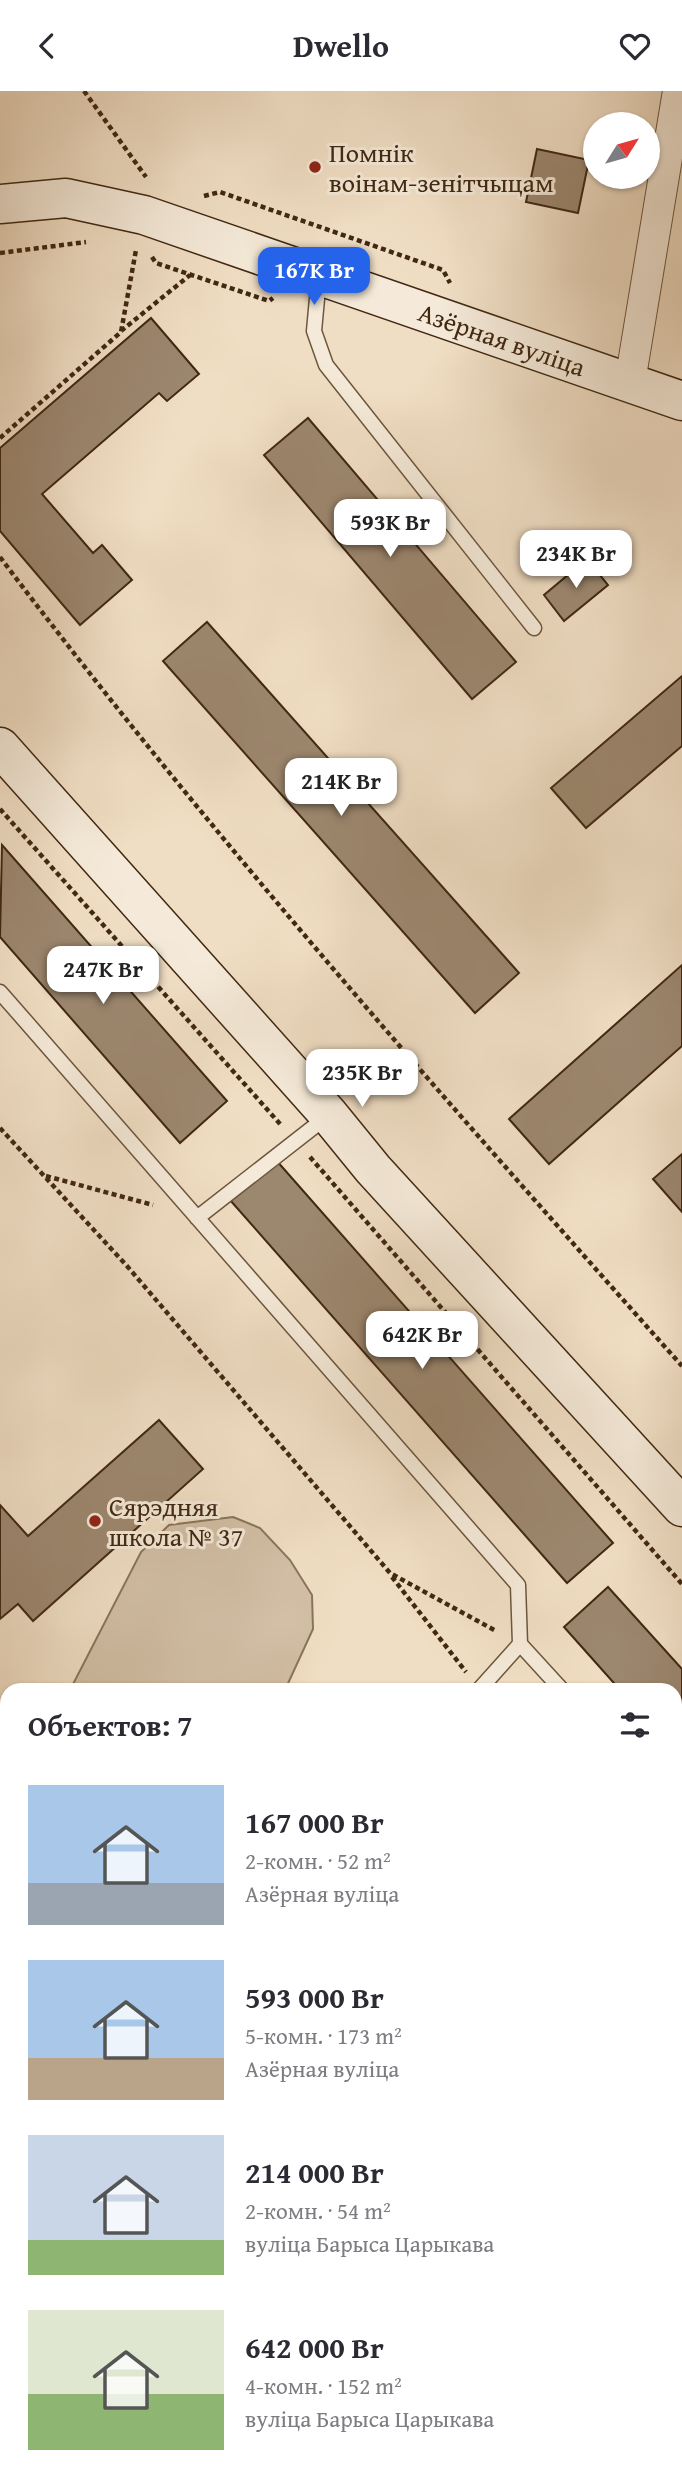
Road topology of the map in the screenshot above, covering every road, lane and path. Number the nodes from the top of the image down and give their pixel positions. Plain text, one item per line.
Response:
1 (84, 91) edge
2 (678, 91) edge
3 (153, 187) dead end
4 (0, 204) edge
5 (97, 240) dead end
6 (136, 247) dead end
7 (0, 253) edge
8 (190, 275) dead end
9 (318, 277) junction
10 (121, 332) junction
11 (629, 382) junction
12 (682, 401) edge
13 (0, 438) edge
14 (0, 557) edge
15 (534, 628) dead end
16 (0, 747) edge
17 (0, 809) edge
18 (0, 992) edge
19 (329, 1115) junction
20 (0, 1128) edge
21 (295, 1139) junction
22 (46, 1176) junction
23 (197, 1218) junction
24 (682, 1366) edge
25 (682, 1507) edge
26 (390, 1573) junction
27 (682, 1584) edge
28 (520, 1644) junction
29 (473, 1683) edge
30 (484, 1683) edge
31 (556, 1683) edge

1 - 3 path
2 - 11 street
4 - 9 main road, Азёрная вуліца
5 - 7 path
6 - 10 path
8 - 10 path
9 - 11 main road, Азёрная вуліца
9 - 15 lane
10 - 13 path
11 - 12 main road, Азёрная вуліца
14 - 24 path
16 - 19 main road
17 - 21 path
18 - 23 lane
19 - 21 lane
19 - 25 main road
20 - 22 path
21 - 23 lane
21 - 27 path
22 - 23 path
22 - 26 path
23 - 28 lane
26 - 28 path
26 - 29 path
28 - 30 lane
28 - 31 lane

